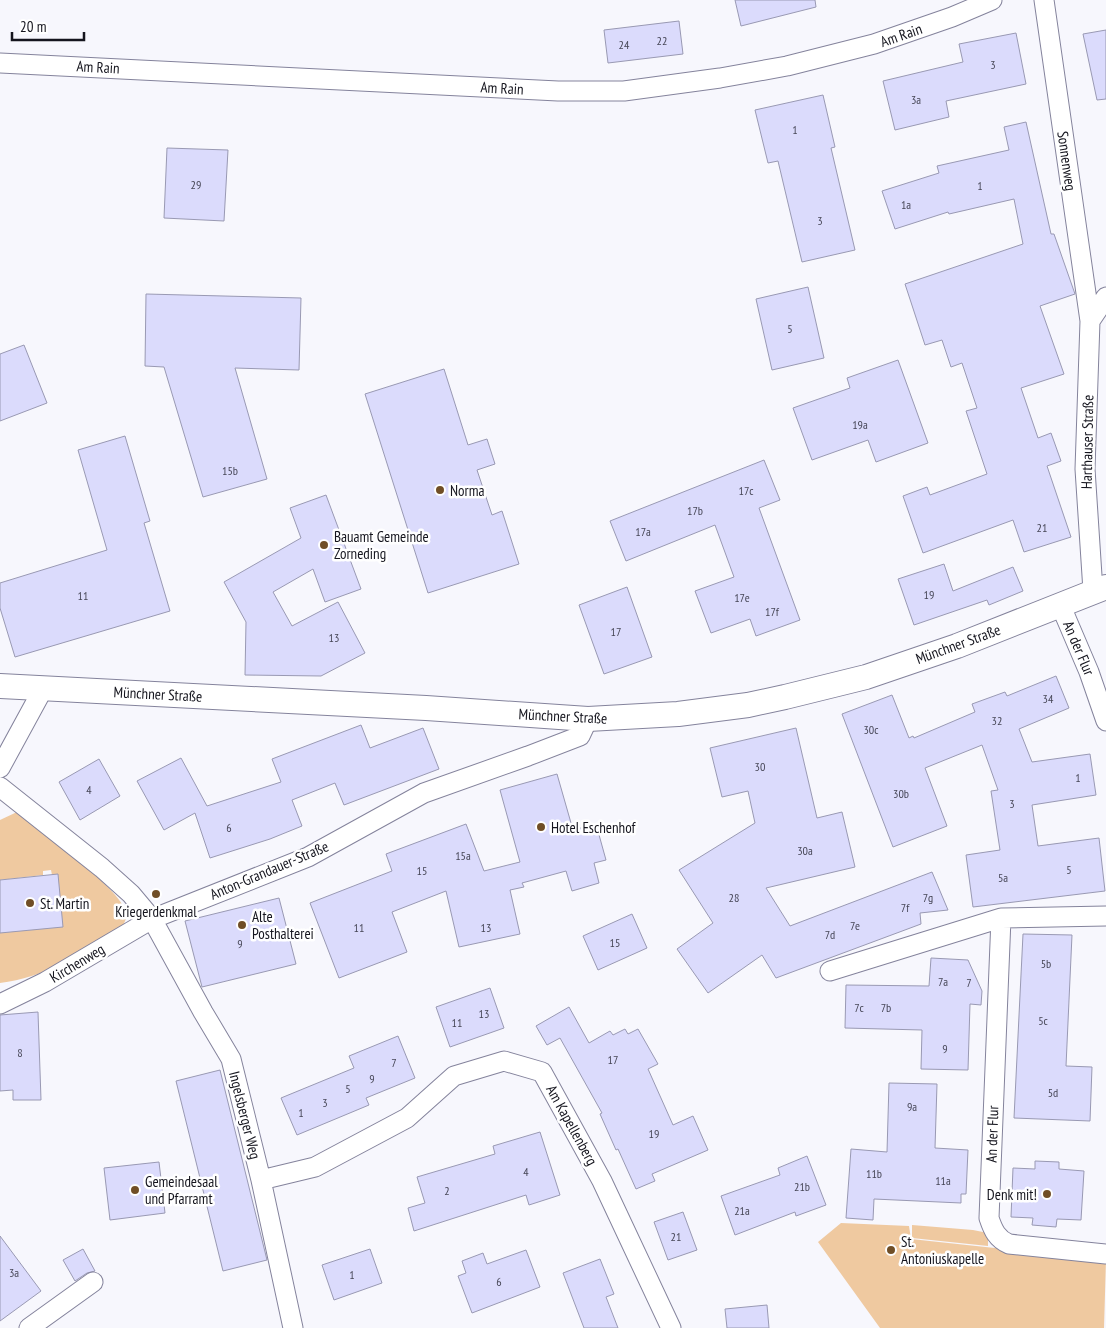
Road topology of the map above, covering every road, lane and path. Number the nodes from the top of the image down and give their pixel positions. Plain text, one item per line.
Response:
1 (992, 0) edge
2 (1044, 0) edge
3 (0, 63) edge
4 (1106, 297) edge
5 (1090, 321) junction
6 (1100, 589) edge
7 (1060, 604) junction
8 (0, 686) edge
9 (43, 688) junction
10 (588, 718) junction
11 (1106, 721) edge
12 (0, 768) edge
13 (0, 787) edge
14 (1106, 916) edge
15 (1001, 918) junction
16 (152, 919) junction
17 (830, 971) dead end
18 (0, 1004) edge
19 (261, 1180) junction
20 (1106, 1254) edge
21 (93, 1282) dead end
22 (29, 1328) edge
23 (292, 1328) edge
24 (671, 1328) edge

1 - 3 street, Am Rain
2 - 5 street, Sonnenweg
4 - 5 street
5 - 6 street, Harthauser Straße
6 - 7 street, Münchner Straße
7 - 10 street, Münchner Straße
7 - 11 street, An der Flur
8 - 9 street, Münchner Straße
9 - 10 street, Münchner Straße
9 - 12 street
10 - 16 street, Anton-Grandauer-Straße
13 - 16 street
14 - 15 street
15 - 17 street
15 - 20 street, An der Flur
16 - 18 street, Kirchenweg
16 - 19 street, Ingelsberger Weg
19 - 23 street, Ingelsberger Weg
19 - 24 street, Am Kapellenberg
21 - 22 street

